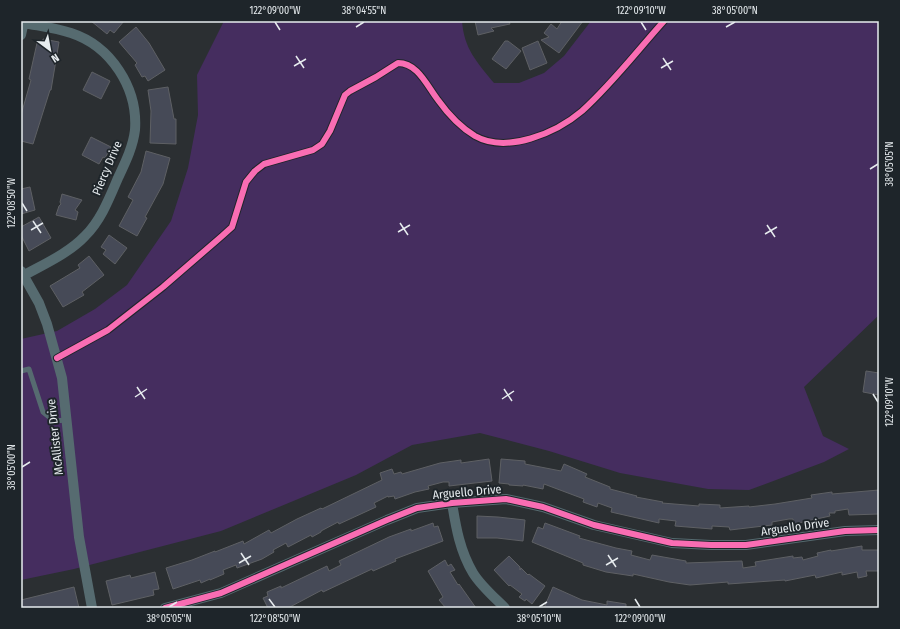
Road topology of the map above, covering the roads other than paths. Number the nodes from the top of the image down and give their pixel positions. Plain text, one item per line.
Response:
1 (24, 22) edge
2 (21, 35) edge
3 (22, 274) edge
4 (21, 371) edge
5 (66, 420) junction
6 (452, 503) junction
7 (879, 530) edge
8 (198, 604) edge
9 (92, 608) edge
10 (165, 608) edge
11 (504, 608) edge

1 - 2 street
1 - 3 street, Piercy Drive
3 - 5 street, McAllister Drive
4 - 5 lane
5 - 9 street, McAllister Drive
6 - 7 street, Arguello Drive
6 - 8 street, Arguello Drive
6 - 11 street
8 - 10 street, Arguello Drive

